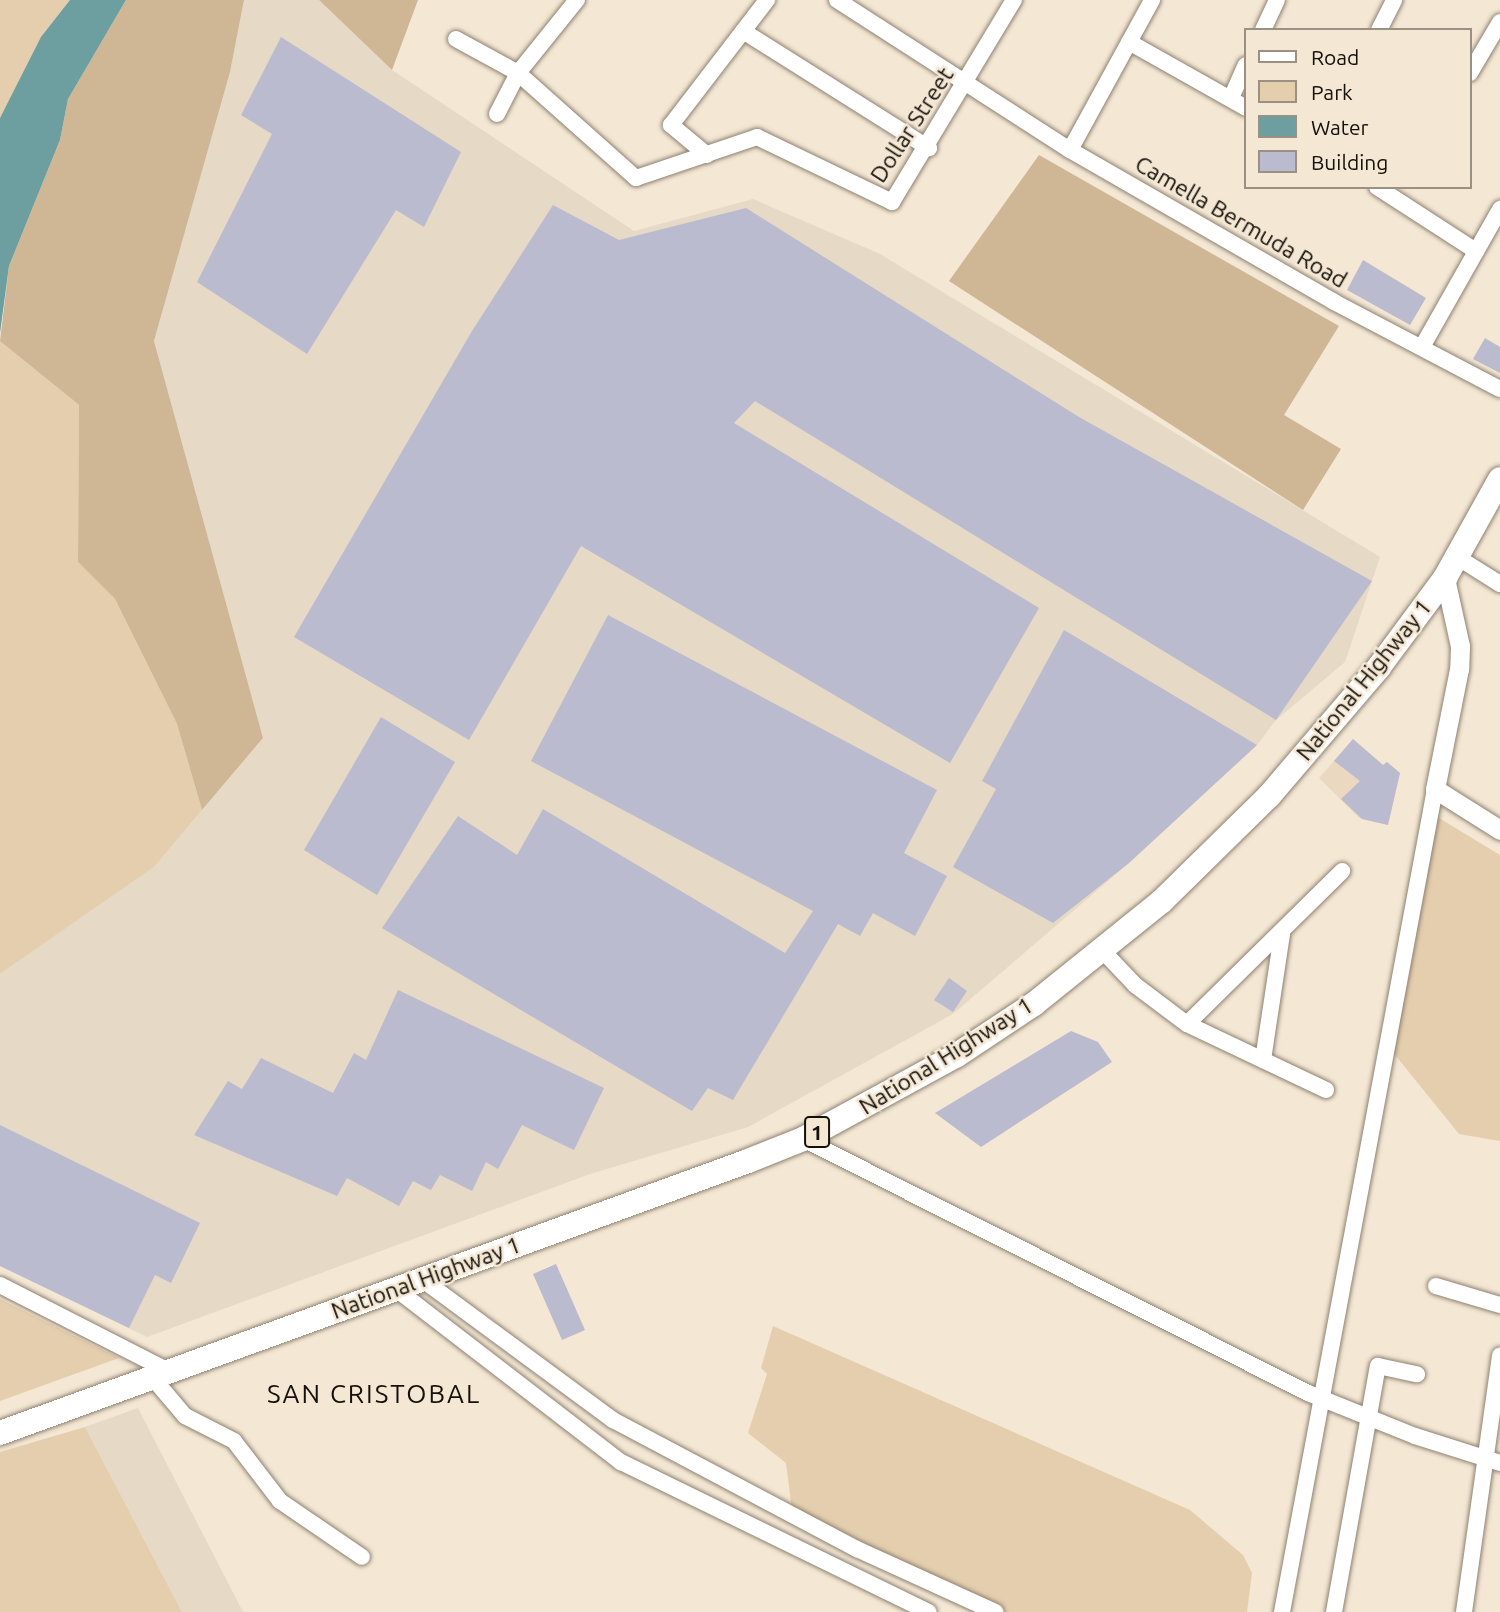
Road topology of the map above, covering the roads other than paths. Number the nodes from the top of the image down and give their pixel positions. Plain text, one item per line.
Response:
1 (577, 0) edge
2 (767, 0) edge
3 (837, 0) edge
4 (1014, 0) edge
5 (1152, 0) edge
6 (1277, 0) edge
7 (1394, 0) edge
8 (1500, 22) edge
9 (1264, 28) edge
10 (1379, 28) edge
11 (743, 31) junction
12 (456, 39) dead end
13 (1129, 42) junction
14 (1244, 69) edge
15 (1472, 70) edge
16 (518, 74) junction
17 (965, 86) junction
18 (1231, 98) junction
19 (1244, 107) edge
20 (497, 114) dead end
21 (929, 148) junction
22 (1070, 150) junction
23 (707, 155) junction
24 (1401, 193) edge
25 (1500, 209) edge
26 (1476, 251) junction
27 (1422, 347) junction
28 (1500, 389) edge
29 (1500, 479) edge
30 (1451, 567) junction
31 (1500, 584) edge
32 (1435, 789) junction
33 (1500, 830) edge
34 (1342, 871) dead end
35 (1282, 934) junction
36 (1101, 949) junction
37 (1187, 1024) junction
38 (1263, 1060) junction
39 (1326, 1090) dead end
40 (803, 1139) junction
41 (423, 1280) junction
42 (0, 1285) edge
43 (1436, 1286) dead end
44 (396, 1289) junction
45 (1500, 1305) edge
46 (1500, 1356) edge
47 (160, 1374) junction
48 (1417, 1374) dead end
49 (1321, 1398) junction
50 (1369, 1418) junction
51 (0, 1433) edge
52 (1494, 1462) edge
53 (362, 1557) dead end
54 (928, 1612) edge
55 (995, 1612) edge
56 (1282, 1612) edge
57 (1334, 1612) edge
58 (1464, 1612) edge

1 - 16 street
2 - 11 street
3 - 17 street, Camella Bermuda Road
4 - 17 street, Dollar Street
5 - 13 street
6 - 9 street
7 - 10 street
8 - 15 street
11 - 21 street
11 - 23 street
12 - 16 street, Dollar Street
13 - 18 street
13 - 22 street
14 - 18 street
16 - 20 street
16 - 23 street, Dollar Street
17 - 21 street, Dollar Street
17 - 22 street, Camella Bermuda Road
18 - 19 street
21 - 23 street, Dollar Street
22 - 27 street, Camella Bermuda Road
24 - 26 street
25 - 26 street
26 - 27 street
27 - 28 street, Camella Bermuda Road
29 - 30 highway, National Highway 1 / 1
30 - 31 street
30 - 32 street
30 - 36 highway, National Highway 1 / 1
32 - 33 street
32 - 49 street
34 - 35 street
35 - 37 street
35 - 38 street
36 - 37 street
36 - 40 highway, National Highway 1 / 1
37 - 38 street
38 - 39 street
40 - 41 highway, National Highway 1 / 1
40 - 49 street
41 - 44 highway, National Highway 1 / 1
41 - 55 street
42 - 47 street
43 - 45 street
44 - 47 highway, National Highway 1 / 1
44 - 54 street
46 - 52 street
47 - 51 highway, National Highway 1 / 1
47 - 53 street
48 - 50 street
49 - 50 street
49 - 56 street
50 - 52 street
50 - 57 street
52 - 58 street

